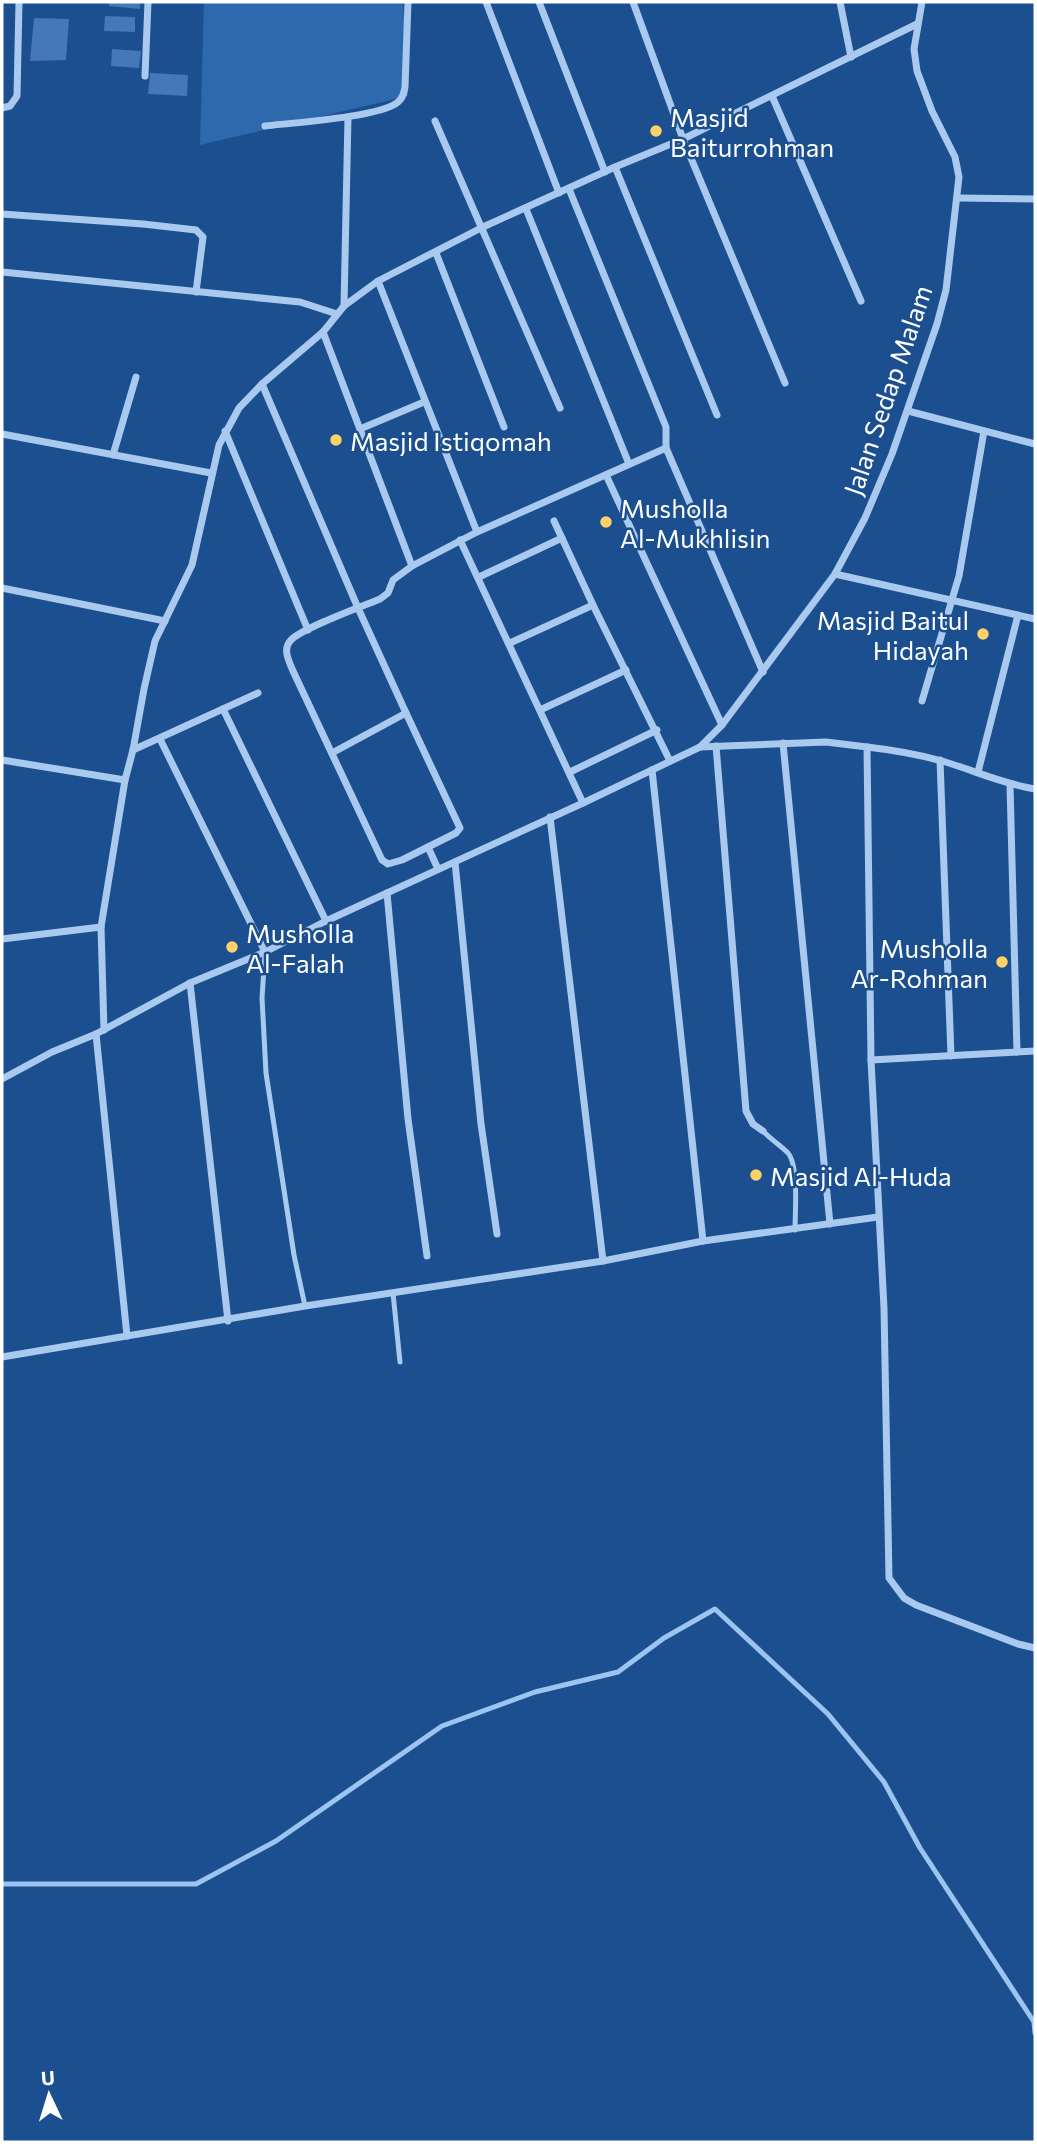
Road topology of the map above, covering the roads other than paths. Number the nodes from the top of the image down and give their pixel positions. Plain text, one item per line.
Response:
1 (19, 2) edge
2 (148, 2) edge
3 (408, 2) edge
4 (486, 2) edge
5 (539, 2) edge
6 (633, 2) edge
7 (840, 2) edge
8 (922, 2) edge
9 (917, 24) junction
10 (851, 57) junction
11 (145, 76) dead end
12 (772, 96) junction
13 (2, 108) edge
14 (348, 117) junction
15 (435, 121) dead end
16 (264, 126) dead end
17 (683, 139) junction
18 (615, 167) junction
19 (605, 172) junction
20 (569, 189) junction
21 (559, 193) junction
22 (958, 198) junction
23 (1035, 199) edge
24 (527, 209) junction
25 (2, 214) edge
26 (483, 227) junction
27 (436, 253) junction
28 (2, 272) edge
29 (379, 281) junction
30 (196, 292) junction
31 (862, 301) dead end
32 (344, 306) junction
33 (337, 314) junction
34 (323, 332) junction
35 (136, 377) dead end
36 (785, 383) dead end
37 (262, 384) junction
38 (425, 402) junction
39 (560, 408) dead end
40 (908, 411) junction
41 (717, 415) dead end
42 (504, 427) dead end
43 (360, 429) junction
44 (984, 430) junction
45 (225, 431) junction
46 (2, 434) edge
47 (1035, 444) edge
48 (666, 447) junction
49 (113, 455) junction
50 (629, 464) junction
51 (211, 473) junction
52 (606, 475) junction
53 (554, 521) dead end
54 (477, 532) junction
55 (562, 538) junction
56 (460, 540) junction
57 (412, 566) junction
58 (835, 574) junction
59 (479, 578) junction
60 (2, 588) edge
61 (952, 600) junction
62 (593, 605) junction
63 (358, 608) junction
64 (1018, 615) junction
65 (1035, 619) edge
66 (165, 621) junction
67 (308, 630) junction
68 (510, 643) junction
69 (626, 670) junction
70 (763, 672) junction
71 (258, 693) dead end
72 (922, 701) dead end
73 (223, 709) junction
74 (540, 710) junction
75 (406, 713) junction
76 (722, 725) junction
77 (657, 730) junction
78 (160, 739) junction
79 (783, 743) junction
80 (716, 746) junction
81 (700, 747) junction
82 (867, 747) junction
83 (133, 750) junction
84 (332, 753) junction
85 (2, 760) edge
86 (940, 760) junction
87 (670, 761) junction
88 (652, 770) junction
89 (570, 772) junction
90 (978, 772) junction
91 (125, 780) junction
92 (1010, 785) junction
93 (1035, 789) edge
94 (583, 803) junction
95 (551, 817) junction
96 (428, 847) junction
97 (455, 862) junction
98 (438, 869) junction
99 (387, 893) junction
100 (326, 921) junction
101 (101, 927) junction
102 (2, 939) edge
103 (265, 952) junction
104 (190, 984) junction
105 (104, 1030) junction
106 (96, 1034) junction
107 (1035, 1051) edge
108 (1017, 1052) junction
109 (951, 1056) junction
110 (871, 1060) junction
111 (2, 1079) edge
112 (763, 1130) joint
113 (878, 1217) junction
114 (831, 1224) junction
115 (795, 1230) junction
116 (498, 1234) dead end
117 (703, 1241) junction
118 (427, 1256) dead end
119 (603, 1261) junction
120 (393, 1293) junction
121 (305, 1306) junction
122 (228, 1321) junction
123 (127, 1336) junction
124 (2, 1357) edge
125 (400, 1362) dead end
126 (1035, 1648) edge

1 - 13 street
2 - 11 street
3 - 14 street
4 - 21 street
5 - 19 street
6 - 17 street
7 - 10 street
8 - 9 street, Jalan Sedap Malam
9 - 10 street
9 - 22 street, Jalan Sedap Malam
10 - 12 street
12 - 17 street
12 - 31 street
14 - 16 street
14 - 32 street
15 - 26 street
17 - 18 street
17 - 36 street
18 - 19 street
18 - 41 street
19 - 20 street
20 - 21 street
20 - 48 street
21 - 24 street
22 - 23 street
22 - 40 street, Jalan Sedap Malam
24 - 26 street
24 - 50 street
25 - 30 street
26 - 27 street
26 - 39 street
27 - 29 street
27 - 42 street
28 - 30 street
29 - 32 street
29 - 38 street
30 - 33 street
32 - 33 street
33 - 34 street
34 - 37 street
34 - 43 street
35 - 49 street
37 - 45 street
37 - 63 street
38 - 43 street
38 - 54 street
40 - 44 street
40 - 58 street, Jalan Sedap Malam
43 - 57 street
44 - 47 street
44 - 61 street
45 - 51 street
45 - 67 street
46 - 49 street
48 - 50 street
48 - 70 street
49 - 51 street
50 - 52 street
51 - 66 street
52 - 54 street
52 - 76 street
53 - 55 street
54 - 56 street
55 - 59 street
55 - 62 street
56 - 57 street
56 - 59 street
57 - 63 street
58 - 61 street
58 - 70 street, Jalan Sedap Malam
59 - 68 street
60 - 66 street
61 - 64 street
61 - 72 street
62 - 68 street
62 - 69 street
63 - 67 street
63 - 75 street
64 - 65 street
64 - 90 street
66 - 83 street
67 - 84 street
68 - 74 street
69 - 74 street
69 - 77 street
70 - 76 street, Jalan Sedap Malam
71 - 73 street
73 - 78 street
73 - 100 street
74 - 89 street
75 - 84 street
75 - 96 street
76 - 81 street, Jalan Sedap Malam
77 - 87 street
77 - 89 street
78 - 83 street
78 - 103 street
79 - 80 street
79 - 82 street
79 - 114 street
80 - 81 street
80 - 112 street
81 - 87 street
82 - 86 street
82 - 110 street
83 - 91 street
84 - 96 street
85 - 91 street
86 - 90 street
86 - 109 street
87 - 88 street
88 - 94 street
88 - 117 street
89 - 94 street
90 - 92 street
91 - 101 street
92 - 93 street
92 - 108 street
94 - 95 street
95 - 97 street
95 - 119 street
96 - 98 street
97 - 98 street
97 - 116 street
98 - 99 street
99 - 100 street
99 - 118 street
100 - 103 street
101 - 102 street
101 - 105 street
103 - 104 street
103 - 121 lane
104 - 105 street
104 - 122 street
105 - 106 street
106 - 111 street
106 - 123 street
107 - 108 street
108 - 109 street
109 - 110 street
110 - 113 street
112 - 115 lane
113 - 114 street
113 - 126 street
114 - 115 street
115 - 117 street
117 - 119 street
119 - 120 street
120 - 121 street
120 - 125 lane
121 - 122 street
122 - 123 street
123 - 124 street

